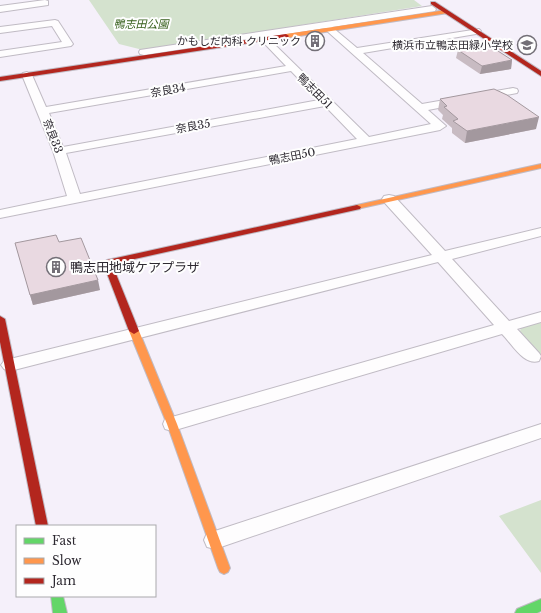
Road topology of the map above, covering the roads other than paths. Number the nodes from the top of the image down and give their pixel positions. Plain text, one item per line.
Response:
1 (45, 3) dead end
2 (431, 4) edge
3 (0, 9) edge
4 (446, 12) junction
5 (330, 29) junction
6 (0, 30) edge
7 (476, 31) junction
8 (265, 39) junction
9 (354, 51) junction
10 (144, 52) dead end
11 (0, 54) edge
12 (293, 68) junction
13 (541, 74) edge
14 (27, 75) junction
15 (0, 79) edge
16 (512, 91) dead end
17 (327, 102) junction
18 (418, 108) junction
19 (43, 111) junction
20 (366, 141) junction
21 (58, 150) junction
22 (541, 166) edge
23 (75, 199) junction
24 (389, 199) junction
25 (0, 214) edge
26 (541, 232) edge
27 (441, 256) junction
28 (541, 317) edge
29 (0, 320) edge
30 (505, 327) junction
31 (136, 333) junction
32 (533, 357) dead end
33 (10, 365) junction
34 (172, 424) junction
35 (541, 431) edge
36 (42, 525) edge
37 (215, 540) junction
38 (224, 568) dead end
39 (56, 597) edge
40 (541, 606) edge
41 (60, 613) edge
42 (522, 613) edge

1 - 3 street
2 - 4 street
2 - 10 street
4 - 5 street
4 - 7 street
5 - 8 street
5 - 9 street, 鴨志田50
6 - 11 street
7 - 9 street
7 - 13 street
8 - 12 street, 鴨志田51
8 - 14 street
9 - 18 street, 鴨志田50
12 - 17 street, 鴨志田51
12 - 19 street, 奈良34
14 - 15 street
14 - 19 street, 奈良33
16 - 18 street
17 - 20 street, 鴨志田51
17 - 21 street, 奈良35
18 - 20 street, 鴨志田50
19 - 21 street, 奈良33
20 - 23 street, 鴨志田50
21 - 23 street, 奈良33
22 - 24 street
23 - 25 street, 鴨志田50
24 - 27 street
24 - 31 street
26 - 27 street
27 - 30 street
27 - 31 street
28 - 30 street
29 - 33 street
30 - 32 street
30 - 34 street
31 - 33 street
31 - 34 street
33 - 36 street
34 - 37 street
35 - 37 street
37 - 38 street
39 - 41 street
40 - 42 street

